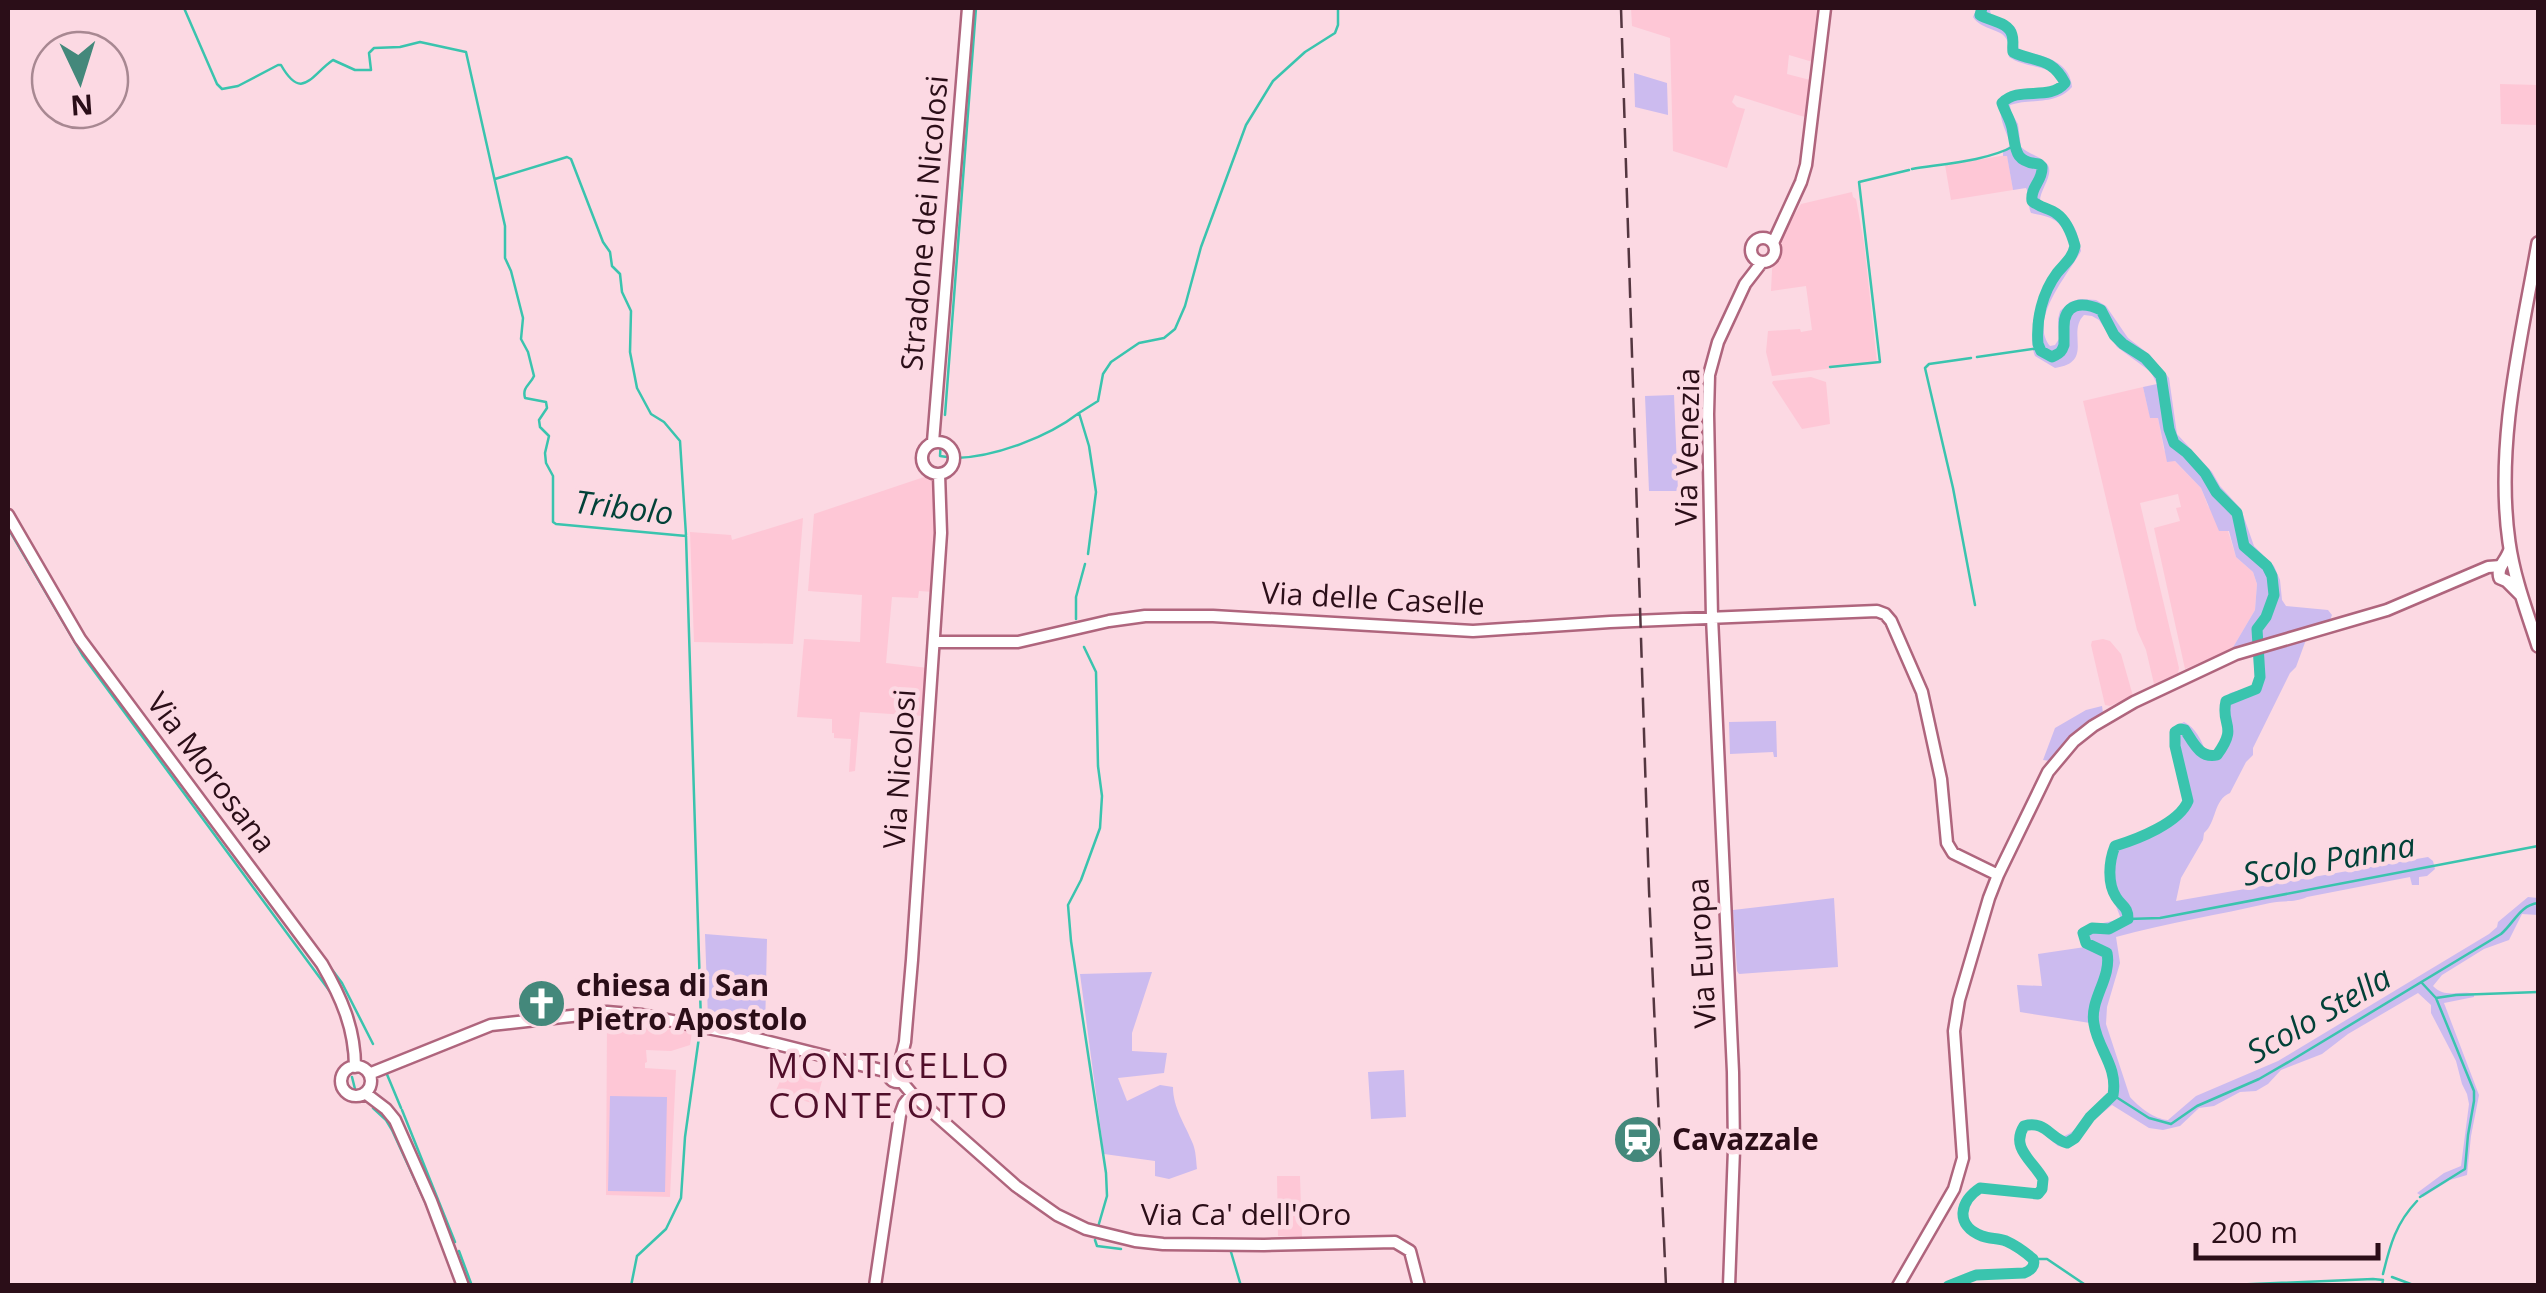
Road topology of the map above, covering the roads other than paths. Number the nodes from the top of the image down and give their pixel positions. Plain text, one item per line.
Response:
1 (968, 8) edge
2 (1824, 8) edge
3 (1788, 210) junction
4 (1760, 238) junction
5 (1773, 243) junction
6 (2538, 243) edge
7 (1751, 254) junction
8 (1762, 262) junction
9 (1745, 284) junction
10 (933, 442) junction
11 (939, 474) junction
12 (8, 516) edge
13 (2507, 571) junction
14 (1712, 618) junction
15 (934, 642) junction
16 (2538, 646) edge
17 (1998, 875) junction
18 (356, 1066) junction
19 (894, 1069) junction
20 (369, 1074) junction
21 (365, 1093) junction
22 (912, 1094) junction
23 (463, 1286) edge
24 (875, 1286) edge
25 (1419, 1286) edge
26 (1729, 1286) edge
27 (1898, 1286) edge

1 - 10 street, Stradone dei Nicolosi
2 - 3 street
3 - 4 street
3 - 5 street
4 - 5 street
4 - 7 street
5 - 8 street
6 - 13 main road
7 - 8 street
7 - 9 street, Via Venezia
8 - 9 street, Via Venezia
9 - 14 street, Via Venezia
10 - 11 street, Stradone dei Nicolosi
10 - 11 street, Stradone dei Nicolosi
11 - 15 street, Via Nicolosi
12 - 18 street, Via Morosana
13 - 16 main road
13 - 17 street
14 - 15 street, Via delle Caselle
14 - 17 street, Via delle Caselle
14 - 26 street, Via Europa
15 - 19 street, Via Nicolosi
17 - 27 street
18 - 20 street
18 - 21 street, Via Morosana
19 - 20 street, Via Ca' dell'Oro
19 - 22 street, Via Ca' dell'Oro
20 - 21 street
21 - 23 street
22 - 24 street
22 - 25 street, Via Ca' dell'Oro

